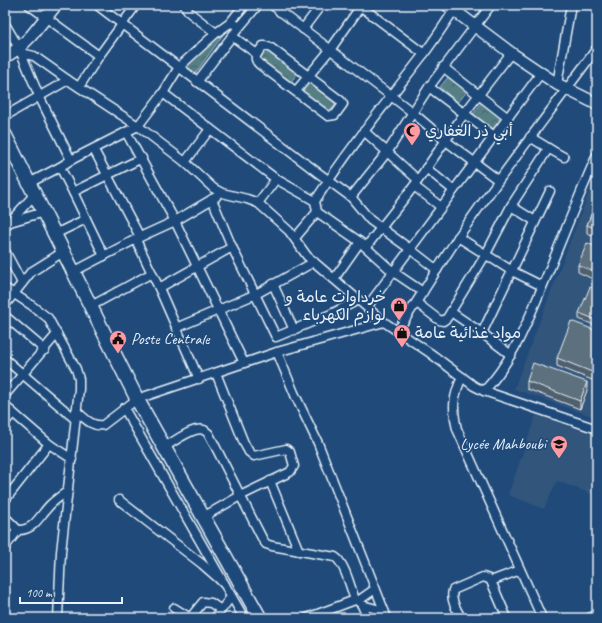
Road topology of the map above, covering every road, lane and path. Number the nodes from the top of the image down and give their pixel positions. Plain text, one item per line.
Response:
1 (30, 5) edge
2 (56, 5) edge
3 (97, 5) edge
4 (136, 5) edge
5 (184, 5) edge
6 (244, 5) edge
7 (258, 5) edge
8 (272, 5) edge
9 (285, 5) edge
10 (321, 5) edge
11 (491, 5) edge
12 (571, 5) edge
13 (360, 6) edge
14 (451, 8) edge
15 (280, 12) junction
16 (46, 18) junction
17 (230, 23) junction
18 (5, 24) edge
19 (122, 25) junction
20 (475, 25) junction
21 (240, 26) junction
22 (304, 29) junction
23 (216, 33) junction
24 (232, 36) junction
25 (597, 48) edge
26 (330, 50) junction
27 (20, 51) junction
28 (511, 53) junction
29 (257, 54) junction
30 (424, 54) junction
31 (99, 56) junction
32 (5, 57) edge
33 (179, 67) junction
34 (444, 67) junction
35 (541, 73) junction
36 (308, 76) junction
37 (68, 80) junction
38 (197, 82) junction
39 (79, 87) junction
40 (429, 87) junction
41 (562, 87) junction
42 (296, 91) junction
43 (163, 93) junction
44 (479, 95) junction
45 (39, 96) junction
46 (391, 97) junction
47 (597, 104) edge
48 (412, 112) junction
49 (464, 114) junction
50 (5, 116) edge
51 (508, 118) junction
52 (138, 126) junction
53 (210, 129) junction
54 (364, 131) junction
55 (126, 132) junction
56 (494, 136) junction
57 (530, 136) junction
58 (6, 141) edge
59 (446, 141) junction
60 (548, 149) junction
61 (94, 150) junction
62 (388, 152) junction
63 (597, 155) edge
64 (564, 157) dead end
65 (142, 158) junction
66 (71, 160) junction
67 (185, 162) junction
68 (474, 162) junction
69 (60, 167) junction
70 (426, 168) junction
71 (108, 174) junction
72 (276, 179) junction
73 (329, 180) junction
74 (498, 180) junction
75 (416, 183) junction
76 (32, 188) junction
77 (453, 190) junction
78 (550, 191) dead end
79 (73, 192) junction
80 (222, 194) junction
81 (351, 197) junction
82 (212, 200) junction
83 (315, 201) junction
84 (258, 203) junction
85 (511, 206) junction
86 (441, 207) junction
87 (44, 212) junction
88 (317, 212) junction
89 (86, 219) junction
90 (175, 221) junction
91 (535, 221) junction
92 (7, 225) edge
93 (381, 228) junction
94 (56, 234) junction
95 (458, 237) junction
96 (138, 238) junction
97 (295, 238) junction
98 (363, 245) junction
99 (232, 247) junction
100 (410, 249) junction
101 (5, 251) edge
102 (63, 252) junction
103 (486, 254) junction
104 (104, 256) junction
105 (314, 262) junction
106 (198, 267) junction
107 (436, 270) junction
108 (392, 271) junction
109 (512, 271) junction
110 (73, 272) junction
111 (152, 273) junction
112 (334, 279) junction
113 (22, 283) junction
114 (273, 284) junction
115 (542, 286) junction
116 (5, 288) edge
117 (159, 288) junction
118 (423, 292) junction
119 (256, 294) junction
120 (15, 295) junction
121 (358, 300) junction
122 (417, 303) junction
123 (5, 305) edge
124 (91, 306) junction
125 (367, 307) junction
126 (218, 311) junction
127 (451, 312) junction
128 (5, 316) edge
129 (384, 322) junction
130 (176, 328) junction
131 (294, 330) junction
132 (398, 330) junction
133 (482, 333) junction
134 (57, 334) junction
135 (276, 337) junction
136 (45, 350) junction
137 (280, 351) junction
138 (511, 356) junction
139 (5, 359) edge
140 (244, 363) junction
141 (216, 373) junction
142 (22, 375) junction
143 (462, 377) junction
144 (199, 379) junction
145 (484, 390) junction
146 (5, 395) edge
147 (137, 399) junction
148 (5, 406) edge
149 (124, 408) junction
150 (13, 413) junction
151 (76, 415) junction
152 (5, 422) edge
153 (597, 429) edge
154 (49, 444) junction
155 (165, 447) junction
156 (72, 459) junction
157 (270, 481) junction
158 (68, 490) junction
159 (240, 496) junction
160 (5, 500) edge
161 (119, 500) dead end
162 (203, 517) junction
163 (5, 518) edge
164 (18, 530) junction
165 (5, 547) edge
166 (299, 551) junction
167 (520, 570) junction
168 (491, 581) junction
169 (225, 585) junction
170 (375, 589) junction
171 (231, 597) junction
172 (358, 602) junction
173 (174, 608) dead end
174 (221, 610) junction
175 (385, 614) edge
176 (325, 615) edge
177 (504, 617) edge
178 (597, 617) edge
179 (58, 618) edge
180 (190, 618) edge
181 (214, 618) edge
182 (244, 618) edge
183 (260, 618) edge
184 (307, 618) edge
185 (367, 618) edge
186 (461, 618) edge
187 (542, 618) edge
188 (592, 618) edge

1 - 16 street
2 - 16 main road
3 - 19 street
4 - 19 street
5 - 23 street
6 - 17 street
7 - 21 street
8 - 15 street
9 - 15 street
10 - 22 street
11 - 20 street
12 - 41 street
13 - 26 street
13 - 30 street
14 - 20 main road
14 - 30 street
15 - 22 street
16 - 27 main road
16 - 31 street
17 - 21 street
17 - 23 street
18 - 27 street
19 - 31 street
19 - 33 street
20 - 28 main road
20 - 34 street
21 - 24 street
22 - 26 street
23 - 33 street
24 - 29 street
24 - 38 street
25 - 41 street
26 - 36 street
26 - 46 street
27 - 32 main road
27 - 37 street
27 - 45 street
28 - 35 main road
28 - 44 street
29 - 36 street
29 - 42 street
30 - 46 street
31 - 39 street
33 - 38 street
33 - 43 street
34 - 40 street
34 - 44 street
35 - 41 main road
35 - 51 street
36 - 42 street
36 - 42 street
37 - 39 street
37 - 45 street
38 - 73 street
39 - 52 street
40 - 48 street
40 - 49 street
41 - 47 main road
41 - 57 street
43 - 52 street
43 - 53 street
44 - 49 street
44 - 51 street
45 - 50 street
45 - 66 street
46 - 48 street
46 - 54 street
48 - 59 street
48 - 62 street
49 - 56 street
49 - 59 street
51 - 56 street
52 - 55 street
52 - 67 street
53 - 67 street
53 - 72 street
54 - 62 street
54 - 73 street
55 - 61 street
55 - 65 street
56 - 68 street
57 - 60 street
57 - 74 street
58 - 76 main road
59 - 68 street
59 - 70 street
60 - 64 street
60 - 85 street
61 - 66 street
61 - 71 street
62 - 75 street
62 - 81 street
63 - 115 street
65 - 71 street
65 - 90 street
66 - 69 street
67 - 80 street
68 - 74 street
68 - 77 street
69 - 76 street
69 - 79 street
70 - 75 street
70 - 77 street
71 - 79 street
71 - 96 street
72 - 83 street
72 - 84 street
73 - 81 street
73 - 83 street
74 - 95 street
75 - 86 street
75 - 93 street
76 - 87 main road
76 - 92 street
77 - 86 street
78 - 91 street
79 - 89 street
80 - 82 street
80 - 84 street
81 - 93 street
82 - 90 street
82 - 99 street
83 - 88 street
84 - 97 street
85 - 91 street
85 - 103 street
86 - 100 street
87 - 92 street
87 - 94 main road
88 - 97 street
88 - 98 street
89 - 94 street
89 - 104 street
90 - 96 street
90 - 106 street
91 - 109 street
93 - 98 street
93 - 100 street
94 - 102 main road
95 - 103 street
95 - 107 street
96 - 104 street
96 - 111 street
97 - 105 street
98 - 108 street
98 - 112 street
99 - 106 street
99 - 119 street
100 - 107 street
100 - 108 street
101 - 113 street
102 - 110 main road
102 - 113 street
103 - 109 street
103 - 127 street
104 - 110 street
105 - 112 street
105 - 114 street
106 - 117 street
106 - 126 street
107 - 118 street
108 - 118 street
108 - 125 street
109 - 115 street
109 - 133 street
110 - 124 main road
111 - 117 street
111 - 124 street
112 - 121 street
113 - 120 street
114 - 119 street
114 - 131 street
115 - 138 street
116 - 120 street
117 - 130 street
118 - 122 street
119 - 126 street
119 - 135 street
120 - 123 street
120 - 134 street
121 - 125 street
121 - 131 street
122 - 127 street
122 - 132 street
124 - 147 main road
125 - 129 street
126 - 130 street
126 - 140 street
127 - 133 street
128 - 136 street
129 - 132 street
129 - 137 street
130 - 144 street
131 - 135 street
132 - 143 street
133 - 138 street
134 - 136 street
134 - 151 street
135 - 137 street
136 - 142 street
137 - 140 street
137 - 170 street
138 - 145 street
139 - 142 street
140 - 141 street
141 - 144 street
141 - 157 street
142 - 146 street
142 - 151 street
143 - 145 street
143 - 167 street
144 - 147 street
145 - 153 street
147 - 149 street
147 - 155 main road
148 - 150 street
149 - 151 street
149 - 169 street
150 - 152 street
150 - 154 street
151 - 156 street
154 - 156 street
154 - 160 street
155 - 159 street
155 - 162 main road
156 - 158 street
157 - 159 street
157 - 166 street
158 - 164 street
158 - 179 street
159 - 162 street
159 - 166 street
161 - 169 street
162 - 183 main road
163 - 164 street
164 - 165 street
166 - 172 street
167 - 168 street
167 - 187 street
168 - 177 street
168 - 186 street
169 - 171 street
170 - 172 street
170 - 175 street
171 - 174 street
171 - 182 street
172 - 175 street
172 - 176 street
172 - 185 street
173 - 180 street
174 - 180 street
174 - 181 street
176 - 184 street
178 - 188 main road

